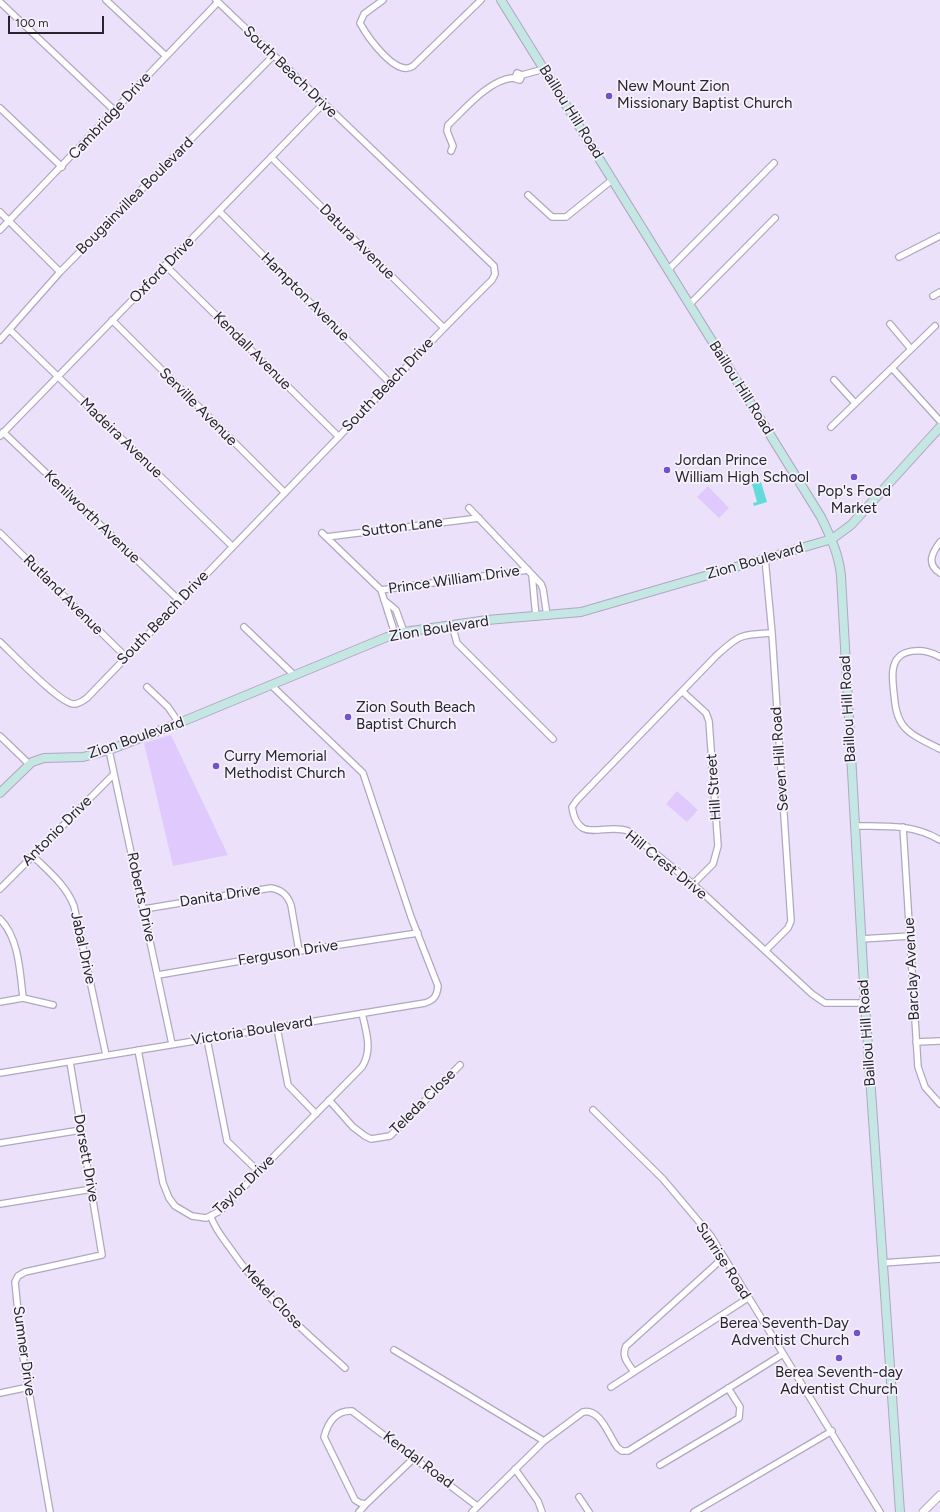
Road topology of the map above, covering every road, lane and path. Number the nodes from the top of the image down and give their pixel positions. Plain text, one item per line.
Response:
1 (106, 0) edge
2 (383, 0) edge
3 (481, 0) edge
4 (501, 0) edge
5 (217, 1) edge
6 (0, 2) edge
7 (166, 56) junction
8 (273, 56) junction
9 (544, 69) junction
10 (323, 104) junction
11 (0, 108) edge
12 (115, 111) junction
13 (450, 151) dead end
14 (272, 157) junction
15 (774, 163) dead end
16 (62, 167) junction
17 (612, 180) junction
18 (528, 195) dead end
19 (219, 211) junction
20 (0, 212) edge
21 (775, 218) dead end
22 (9, 221) junction
23 (0, 230) edge
24 (940, 236) edge
25 (899, 257) dead end
26 (165, 266) junction
27 (668, 270) junction
28 (60, 272) junction
29 (940, 292) edge
30 (933, 296) dead end
31 (689, 305) junction
32 (112, 320) junction
33 (890, 324) dead end
34 (935, 326) dead end
35 (443, 327) junction
36 (10, 330) junction
37 (0, 340) edge
38 (911, 349) junction
39 (892, 368) junction
40 (58, 376) junction
41 (834, 380) dead end
42 (390, 384) junction
43 (855, 403) junction
44 (940, 421) edge
45 (831, 427) dead end
46 (940, 427) edge
47 (2, 434) edge
48 (339, 436) junction
49 (285, 493) junction
50 (469, 508) dead end
51 (478, 518) junction
52 (0, 533) edge
53 (832, 539) junction
54 (940, 542) edge
55 (232, 546) junction
56 (765, 558) junction
57 (528, 570) junction
58 (940, 573) edge
59 (532, 574) junction
60 (381, 590) junction
61 (384, 600) junction
62 (180, 601) junction
63 (547, 616) junction
64 (536, 617) junction
65 (452, 625) junction
66 (244, 627) dead end
67 (404, 632) junction
68 (772, 633) junction
69 (395, 634) junction
70 (0, 642) edge
71 (126, 657) junction
72 (940, 657) edge
73 (294, 675) junction
74 (271, 685) junction
75 (147, 687) dead end
76 (683, 692) junction
77 (179, 723) junction
78 (0, 736) edge
79 (553, 739) dead end
80 (940, 749) edge
81 (109, 750) junction
82 (28, 763) junction
83 (114, 774) junction
84 (0, 792) edge
85 (854, 826) junction
86 (903, 827) junction
87 (940, 840) edge
88 (32, 855) junction
89 (693, 884) junction
90 (0, 889) edge
91 (144, 909) junction
92 (0, 919) edge
93 (418, 933) junction
94 (910, 936) junction
95 (861, 939) junction
96 (299, 950) junction
97 (766, 950) junction
98 (158, 975) junction
99 (23, 998) junction
100 (0, 1002) edge
101 (865, 1003) junction
102 (53, 1006) dead end
103 (362, 1014) junction
104 (277, 1028) junction
105 (207, 1039) junction
106 (940, 1041) edge
107 (916, 1042) junction
108 (172, 1044) junction
109 (138, 1050) junction
110 (106, 1055) junction
111 (70, 1062) junction
112 (460, 1065) dead end
113 (0, 1073) edge
114 (329, 1100) junction
115 (940, 1104) edge
116 (593, 1110) dead end
117 (316, 1114) junction
118 (81, 1130) junction
119 (0, 1143) edge
120 (258, 1172) junction
121 (92, 1190) junction
122 (0, 1204) edge
123 (211, 1217) junction
124 (102, 1255) joint
125 (723, 1258) junction
126 (940, 1259) edge
127 (882, 1263) junction
128 (748, 1298) junction
129 (394, 1350) dead end
130 (783, 1354) junction
131 (345, 1368) dead end
132 (634, 1372) junction
133 (29, 1387) junction
134 (611, 1387) dead end
135 (728, 1388) junction
136 (0, 1394) edge
137 (832, 1431) junction
138 (544, 1441) junction
139 (414, 1458) junction
140 (660, 1465) dead end
141 (515, 1469) junction
142 (940, 1495) edge
143 (578, 1497) dead end
144 (366, 1504) junction
145 (477, 1506) junction
146 (50, 1512) edge
147 (359, 1512) edge
148 (472, 1512) edge
149 (542, 1512) edge
150 (589, 1512) edge
151 (694, 1512) edge
152 (880, 1512) edge
153 (900, 1512) edge
154 (922, 1512) edge

1 - 7 street
2 - 3 street
4 - 9 main road, Baillou Hill Road
5 - 7 street, Cambridge Drive
5 - 8 street, South Beach Drive
6 - 12 street
7 - 12 street, Cambridge Drive
8 - 10 street, South Beach Drive
8 - 28 street, Bougainvillea Boulevard
9 - 13 street
9 - 17 main road, Baillou Hill Road
10 - 14 street, Oxford Drive
10 - 35 street, South Beach Drive
11 - 16 street
12 - 16 street, Cambridge Drive
14 - 19 street, Oxford Drive
14 - 35 street, Datura Avenue
15 - 27 street
16 - 22 street, Cambridge Drive
17 - 18 street
17 - 27 main road, Baillou Hill Road
19 - 26 street, Oxford Drive
19 - 42 street, Hampton Avenue
20 - 22 street
21 - 31 street
22 - 23 street, Cambridge Drive
22 - 28 street
24 - 25 street
26 - 32 street, Oxford Drive
26 - 48 street, Kendall Avenue
27 - 31 main road, Baillou Hill Road
28 - 36 street, Bougainvillea Boulevard
29 - 30 street
31 - 53 main road, Baillou Hill Road
32 - 40 street, Oxford Drive
32 - 49 street, Serville Avenue
33 - 38 street
34 - 38 street
35 - 42 street, South Beach Drive
36 - 37 street, Bougainvillea Boulevard
36 - 40 street, Madeira Avenue
38 - 39 street
39 - 43 street
39 - 44 street
40 - 47 street, Oxford Drive
40 - 55 street, Madeira Avenue
41 - 43 street
42 - 48 street, South Beach Drive
43 - 45 street
46 - 53 main road
47 - 62 street, Kenilworth Avenue
48 - 49 street, South Beach Drive
49 - 55 street, South Beach Drive
50 - 51 street
51 - 57 street
51 - 60 street, Sutton Lane
52 - 71 street, Rutland Avenue
53 - 56 main road, Zion Boulevard
53 - 85 main road, Baillou Hill Road
54 - 58 street
55 - 62 street, South Beach Drive
56 - 63 main road, Zion Boulevard
56 - 68 street, Seven Hill Road
57 - 59 street
57 - 60 street, Prince William Drive
59 - 63 street
59 - 64 street
60 - 61 street
61 - 67 street
61 - 69 street
62 - 71 street, South Beach Drive
63 - 64 main road, Zion Boulevard
64 - 65 main road, Zion Boulevard
65 - 67 main road, Zion Boulevard
65 - 79 street
66 - 73 street
67 - 69 main road, Zion Boulevard
68 - 76 street, Hill Crest Drive
68 - 97 street, Seven Hill Road
69 - 73 main road, Zion Boulevard
70 - 71 street, South Beach Drive
72 - 80 street
73 - 74 main road, Zion Boulevard
74 - 77 main road, Zion Boulevard
74 - 93 street
75 - 77 street
76 - 89 street, Hill Street
76 - 89 street, Hill Crest Drive
77 - 81 main road, Zion Boulevard
78 - 82 street
81 - 82 main road, Zion Boulevard
81 - 83 street, Roberts Drive
82 - 84 main road
83 - 88 street, Antonio Drive
83 - 91 street, Roberts Drive
85 - 86 street
85 - 95 main road, Baillou Hill Road
86 - 87 street
86 - 94 street, Barclay Avenue
88 - 90 street, Antonio Drive
88 - 110 street, Jabal Drive
89 - 97 street, Hill Crest Drive
91 - 96 street, Danita Drive
91 - 98 street, Roberts Drive
92 - 99 street
93 - 96 street, Ferguson Drive
93 - 103 street, Victoria Boulevard
94 - 95 street
94 - 107 street, Barclay Avenue
95 - 101 main road, Baillou Hill Road
96 - 98 street, Ferguson Drive
97 - 101 street, Hill Crest Drive
98 - 108 street, Roberts Drive
99 - 100 street
99 - 102 street
101 - 127 main road, Baillou Hill Road
103 - 104 street, Victoria Boulevard
103 - 114 street, Taylor Drive
104 - 105 street, Victoria Boulevard
104 - 117 street
105 - 108 street, Victoria Boulevard
105 - 120 street
106 - 107 street
107 - 115 street, Barclay Avenue
108 - 109 street, Victoria Boulevard
109 - 110 street, Victoria Boulevard
109 - 123 street, Taylor Drive
110 - 111 street, Victoria Boulevard
111 - 113 street, Victoria Boulevard
111 - 118 street, Dorsett Drive
112 - 114 street, Teleda Close
114 - 117 street, Taylor Drive
116 - 125 street, Sunrise Road
117 - 120 street, Taylor Drive
118 - 119 street
118 - 121 street, Dorsett Drive
120 - 123 street, Taylor Drive
121 - 122 street
121 - 124 street, Dorsett Drive
123 - 131 street, Mekel Close
124 - 133 street, Sumner Drive
125 - 128 street, Sunrise Road
125 - 132 street
126 - 127 street
127 - 153 main road, Baillou Hill Road
128 - 130 street, Sunrise Road
128 - 132 street
129 - 138 street
130 - 135 street
130 - 137 street, Sunrise Road
132 - 134 street
133 - 136 street
133 - 146 street, Sumner Drive
135 - 138 street
135 - 140 street
137 - 151 street
137 - 152 street, Sunrise Road
138 - 141 street
139 - 144 street
139 - 144 street, Kendal Road
139 - 145 street, Kendal Road
141 - 145 street
141 - 149 street
142 - 154 street
143 - 150 street
144 - 147 street
145 - 148 street

